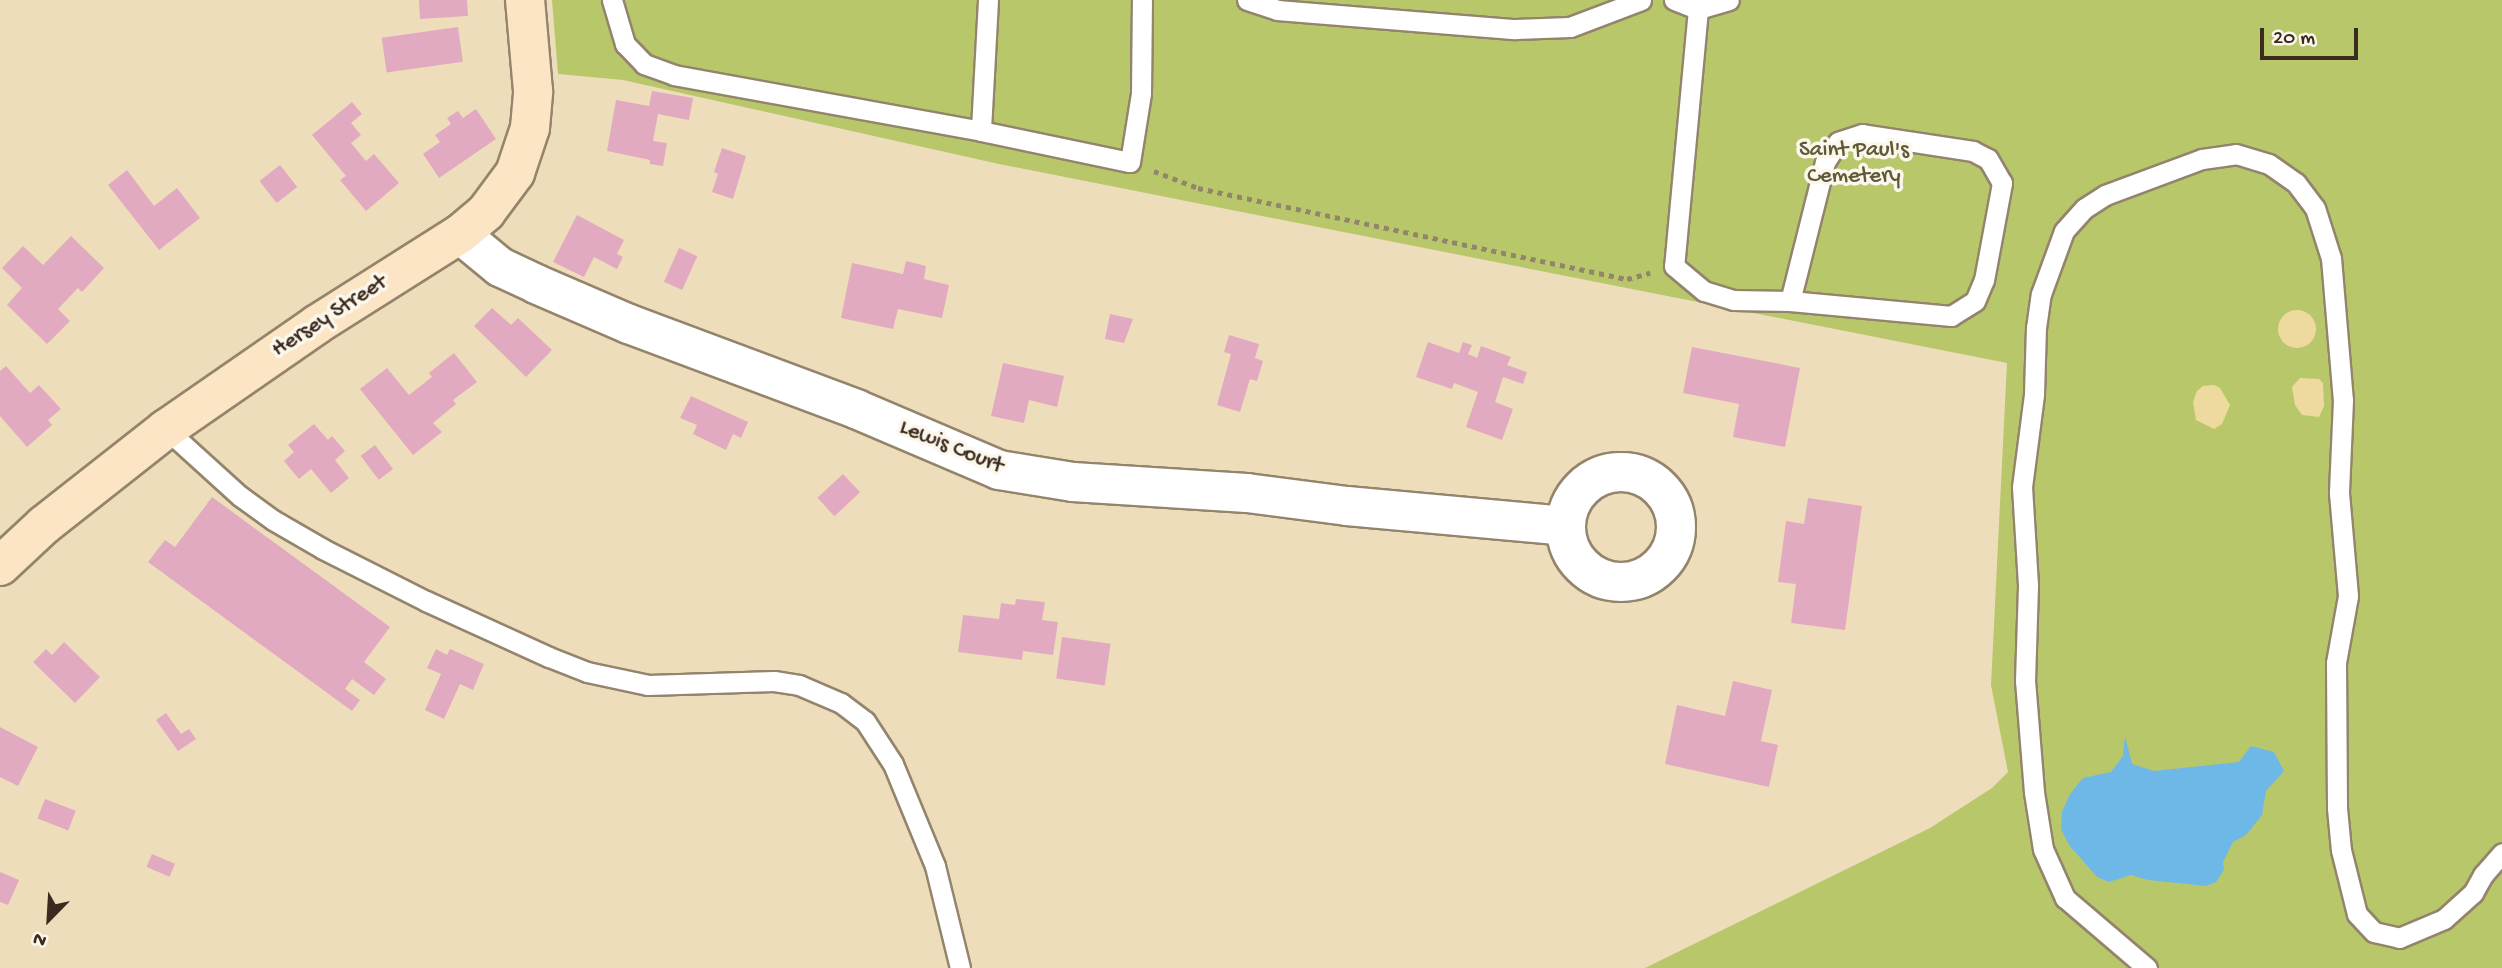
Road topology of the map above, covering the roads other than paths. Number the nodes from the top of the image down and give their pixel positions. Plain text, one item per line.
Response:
1 (525, 0) edge
2 (612, 0) edge
3 (988, 0) edge
4 (1142, 0) edge
5 (1247, 0) edge
6 (1641, 0) edge
7 (1674, 0) edge
8 (1729, 0) edge
9 (1698, 9) junction
10 (981, 131) junction
11 (460, 234) junction
12 (1790, 301) junction
13 (166, 429) junction
14 (1565, 526) dead end
15 (0, 566) edge
16 (2502, 853) edge
17 (960, 968) edge
18 (2147, 968) edge

1 - 11 street, Hersey Street
2 - 10 lane
3 - 10 lane
4 - 10 lane
5 - 6 lane
7 - 9 lane
8 - 9 lane
9 - 12 lane
11 - 13 street, Hersey Street
11 - 14 street, Lewis Court
12 - 12 lane
13 - 15 street, Hersey Street
13 - 17 lane
16 - 18 lane

